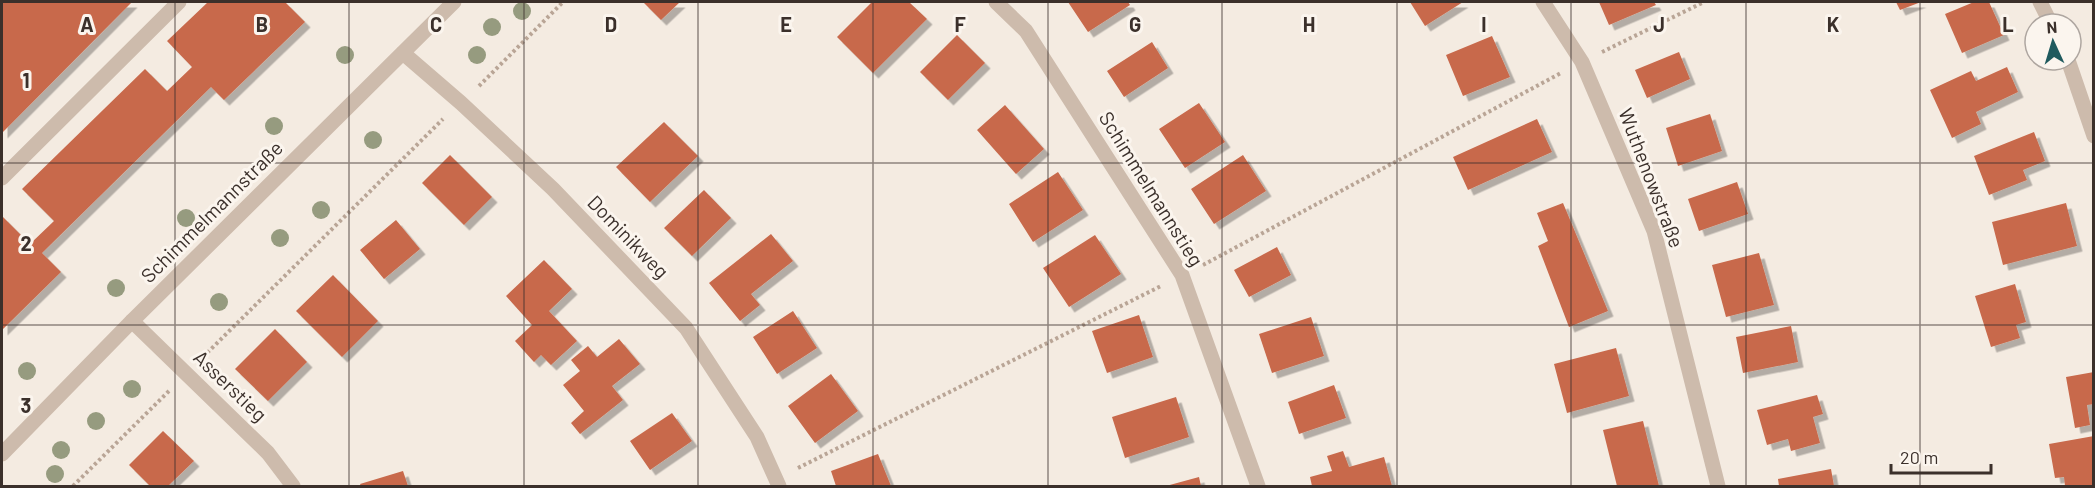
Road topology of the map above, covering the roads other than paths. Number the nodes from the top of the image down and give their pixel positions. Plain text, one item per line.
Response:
1 (179, 2) edge
2 (454, 2) edge
3 (996, 2) edge
4 (1543, 2) edge
5 (403, 52) junction
6 (2072, 72) edge
7 (2094, 136) edge
8 (2, 178) edge
9 (132, 321) junction
10 (2, 452) edge
11 (777, 483) edge
12 (293, 486) edge
13 (1258, 486) edge
14 (1718, 486) edge

1 - 8 street
2 - 5 street, Schimmelmannstraße
3 - 13 street, Schimmelmannstieg
4 - 14 street, Wuthenowstraße
5 - 9 street, Schimmelmannstraße
5 - 11 street, Dominikweg
6 - 7 street
9 - 10 street, Schimmelmannstraße
9 - 12 street, Asserstieg

